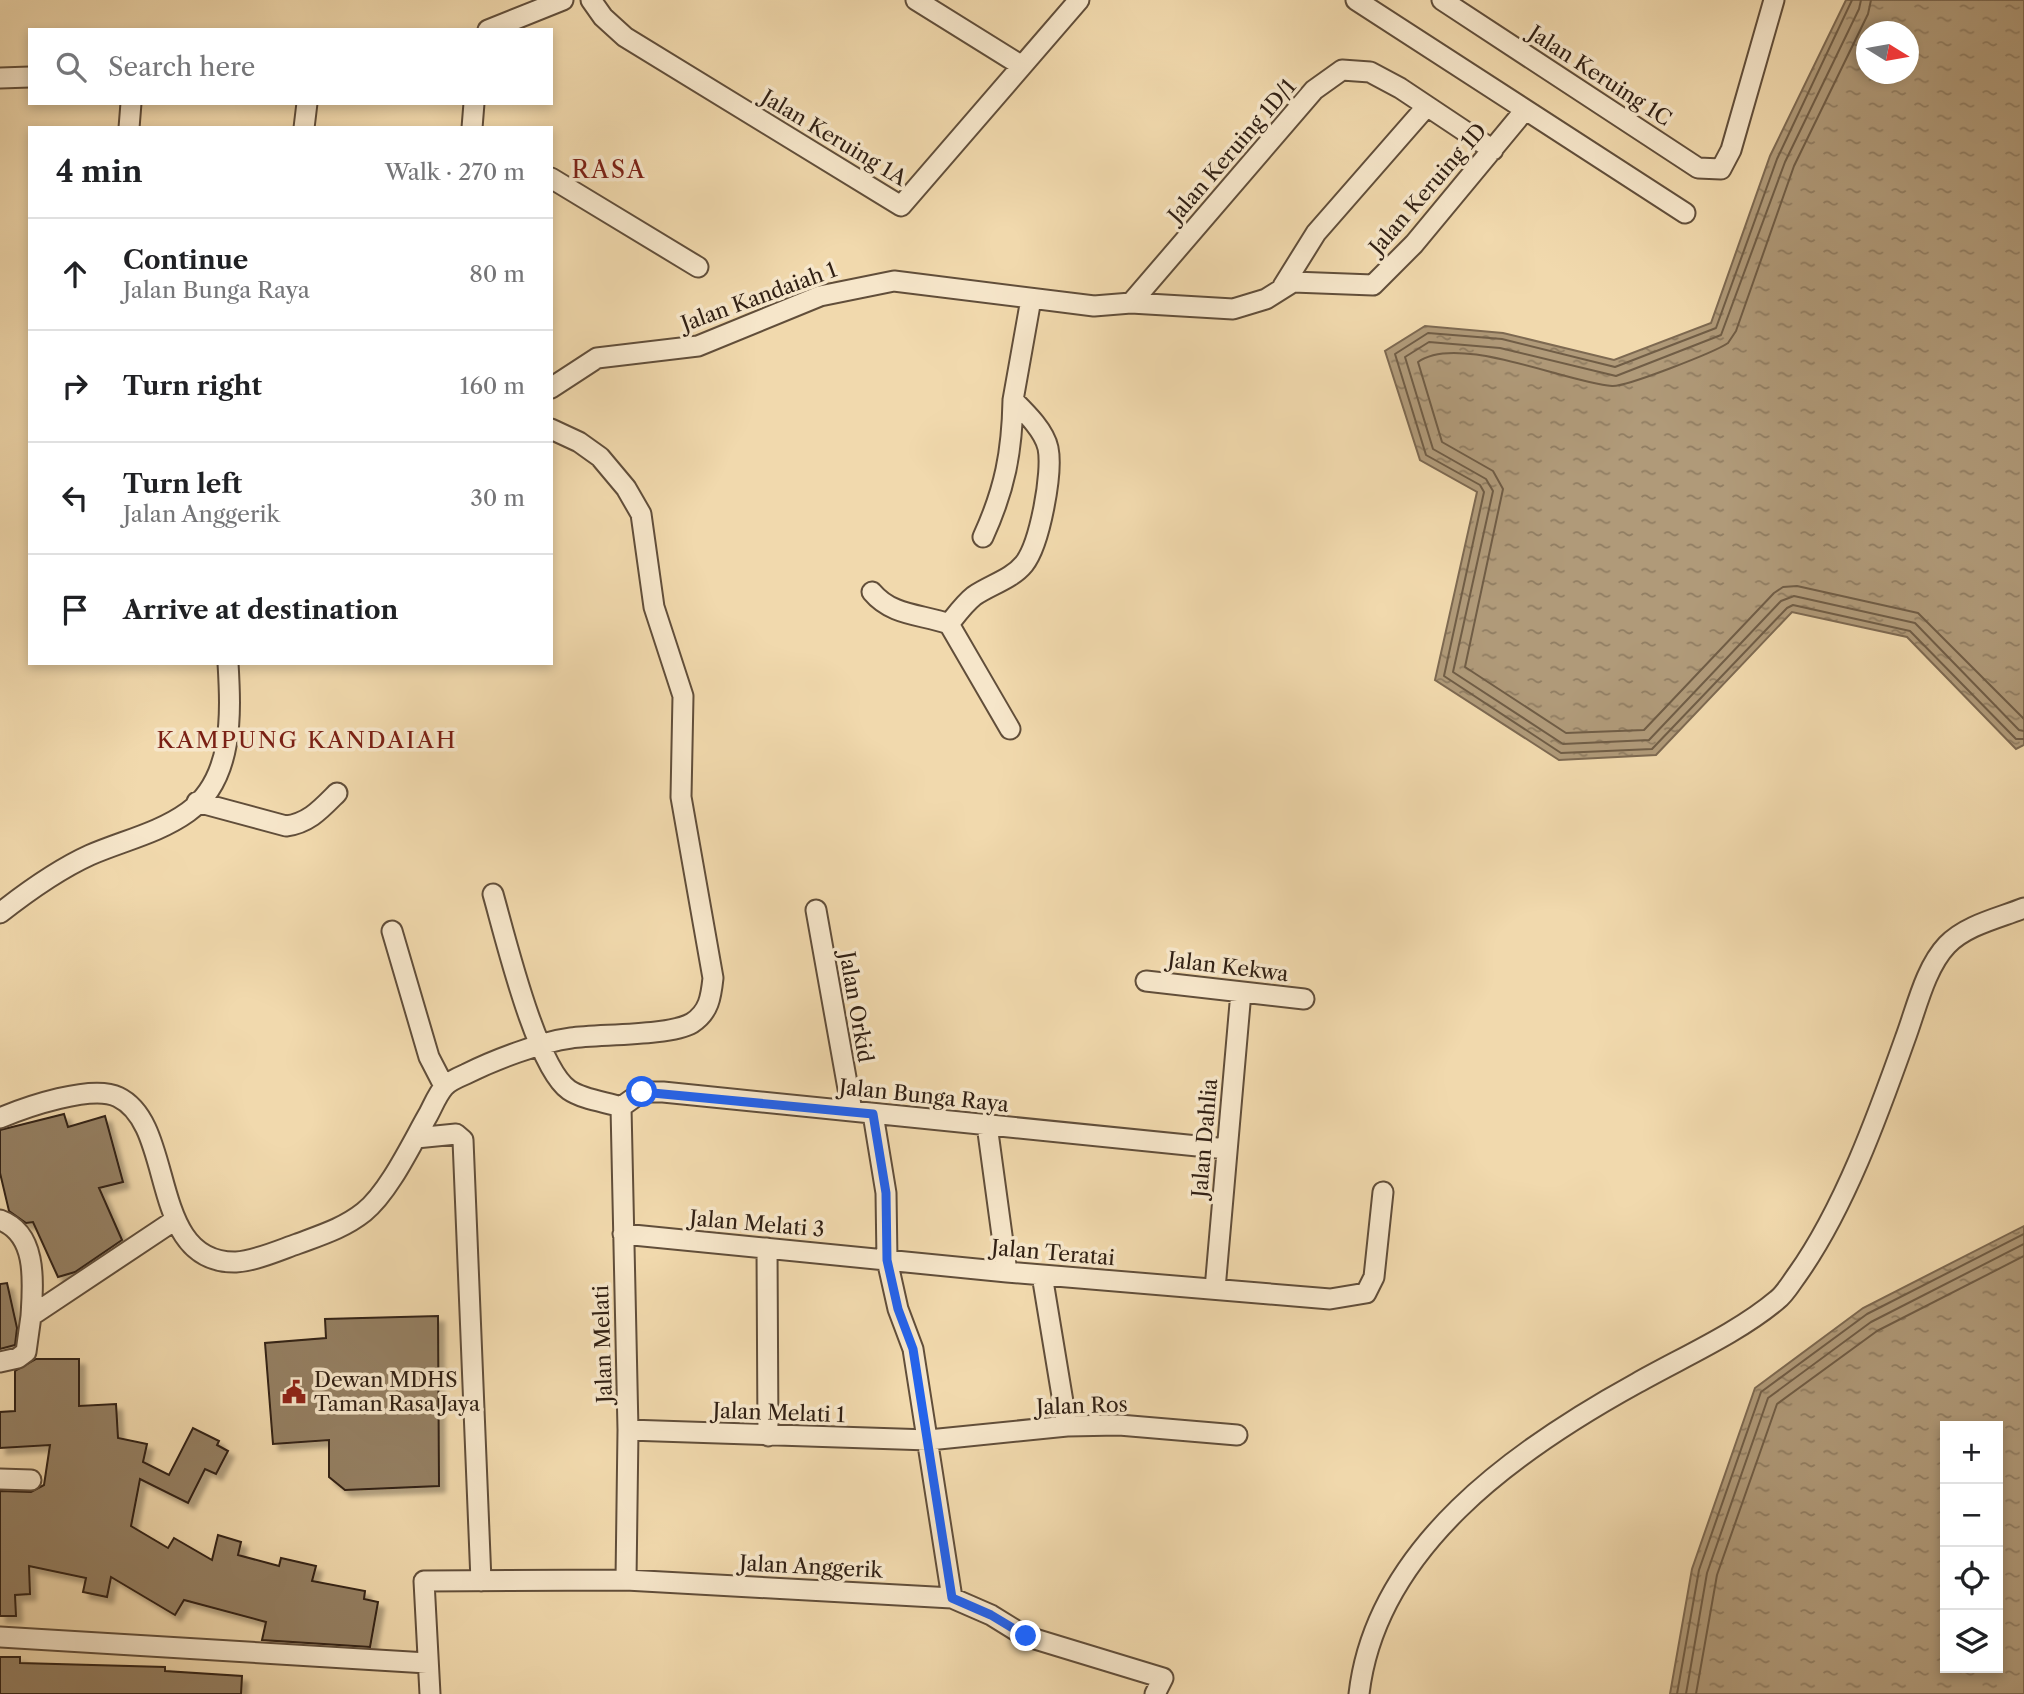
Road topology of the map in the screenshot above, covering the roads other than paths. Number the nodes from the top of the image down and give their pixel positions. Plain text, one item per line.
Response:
1 (563, 0) edge
2 (591, 0) edge
3 (916, 0) edge
4 (1079, 0) edge
5 (1356, 0) edge
6 (1442, 0) edge
7 (1769, 2) edge
8 (493, 28) edge
9 (1022, 66) junction
10 (28, 77) edge
11 (0, 78) edge
12 (131, 105) edge
13 (307, 105) edge
14 (474, 105) edge
15 (1427, 106) junction
16 (1525, 110) junction
17 (129, 126) edge
18 (304, 126) edge
19 (472, 126) edge
20 (1493, 150) junction
21 (553, 179) edge
22 (1685, 213) dead end
23 (698, 267) dead end
24 (1283, 286) junction
25 (1031, 299) junction
26 (1131, 303) junction
27 (553, 387) edge
28 (1013, 400) junction
29 (553, 430) edge
30 (983, 537) dead end
31 (872, 592) dead end
32 (949, 624) junction
33 (229, 665) edge
34 (1010, 729) dead end
35 (337, 793) dead end
36 (197, 802) junction
37 (493, 894) dead end
38 (2024, 908) edge
39 (816, 910) dead end
40 (0, 914) edge
41 (392, 931) dead end
42 (1146, 981) dead end
43 (1241, 992) junction
44 (1304, 999) dead end
45 (542, 1046) junction
46 (444, 1086) junction
47 (621, 1107) junction
48 (852, 1111) junction
49 (873, 1114) junction
50 (0, 1118) edge
51 (987, 1125) junction
52 (415, 1138) junction
53 (1227, 1149) junction
54 (1383, 1192) dead end
55 (0, 1220) edge
56 (175, 1220) junction
57 (623, 1234) junction
58 (767, 1248) junction
59 (887, 1260) junction
60 (1007, 1272) junction
61 (1042, 1275) junction
62 (1215, 1289) junction
63 (31, 1315) junction
64 (0, 1362) edge
65 (1067, 1426) junction
66 (628, 1430) junction
67 (1237, 1435) dead end
68 (768, 1436) junction
69 (929, 1440) junction
70 (0, 1479) edge
71 (31, 1480) dead end
72 (626, 1580) junction
73 (481, 1581) junction
74 (952, 1598) junction
75 (0, 1637) edge
76 (427, 1663) junction
77 (430, 1694) edge
78 (1155, 1694) edge
79 (1359, 1694) edge

1 - 8 street
2 - 9 street, Jalan Keruing 1A
3 - 9 street
4 - 9 street, Jalan Keruing 1A
5 - 16 street
6 - 7 street, Jalan Keruing 1C
10 - 11 street
12 - 17 street
13 - 18 street
14 - 19 street
15 - 20 street, Jalan Keruing 1D/1
15 - 24 street
15 - 26 street, Jalan Keruing 1D/1
16 - 20 street, Jalan Keruing 1D
16 - 22 street
20 - 24 street, Jalan Keruing 1D
21 - 23 street
24 - 26 street, Jalan Keruing 1D
25 - 26 street, Jalan Keruing 1D
25 - 27 street, Jalan Kandaiah 1
25 - 28 street
28 - 30 street
28 - 32 street
29 - 45 street
31 - 32 street
32 - 34 street
33 - 36 street
35 - 36 street
36 - 40 street
37 - 45 street
38 - 79 street
39 - 48 street, Jalan Orkid
41 - 46 street
42 - 43 street, Jalan Kekwa
43 - 44 street, Jalan Kekwa
43 - 53 street, Jalan Dahlia
45 - 46 street
45 - 47 street
46 - 52 street
47 - 48 street, Jalan Bunga Raya
47 - 57 street, Jalan Melati
48 - 49 street, Jalan Bunga Raya
49 - 51 street, Jalan Bunga Raya
49 - 59 street
50 - 56 street
51 - 53 street, Jalan Bunga Raya
51 - 60 street
52 - 56 street
52 - 73 street
53 - 62 street, Jalan Dahlia
54 - 62 street, Jalan Teratai
55 - 63 street
56 - 63 street
57 - 58 street, Jalan Melati 3
57 - 66 street, Jalan Melati
58 - 59 street, Jalan Melati 3
58 - 68 street
59 - 60 street, Jalan Teratai
59 - 69 street
60 - 61 street, Jalan Teratai
61 - 62 street, Jalan Teratai
61 - 65 street
63 - 64 street
65 - 67 street, Jalan Ros
65 - 69 street, Jalan Ros
66 - 68 street, Jalan Melati 1
66 - 72 street, Jalan Melati
68 - 69 street, Jalan Melati 1
69 - 74 street
70 - 71 street
72 - 73 street, Jalan Anggerik
72 - 74 street, Jalan Anggerik
73 - 76 street, Jalan Anggerik
74 - 78 street, Jalan Anggerik
75 - 76 street
76 - 77 street

